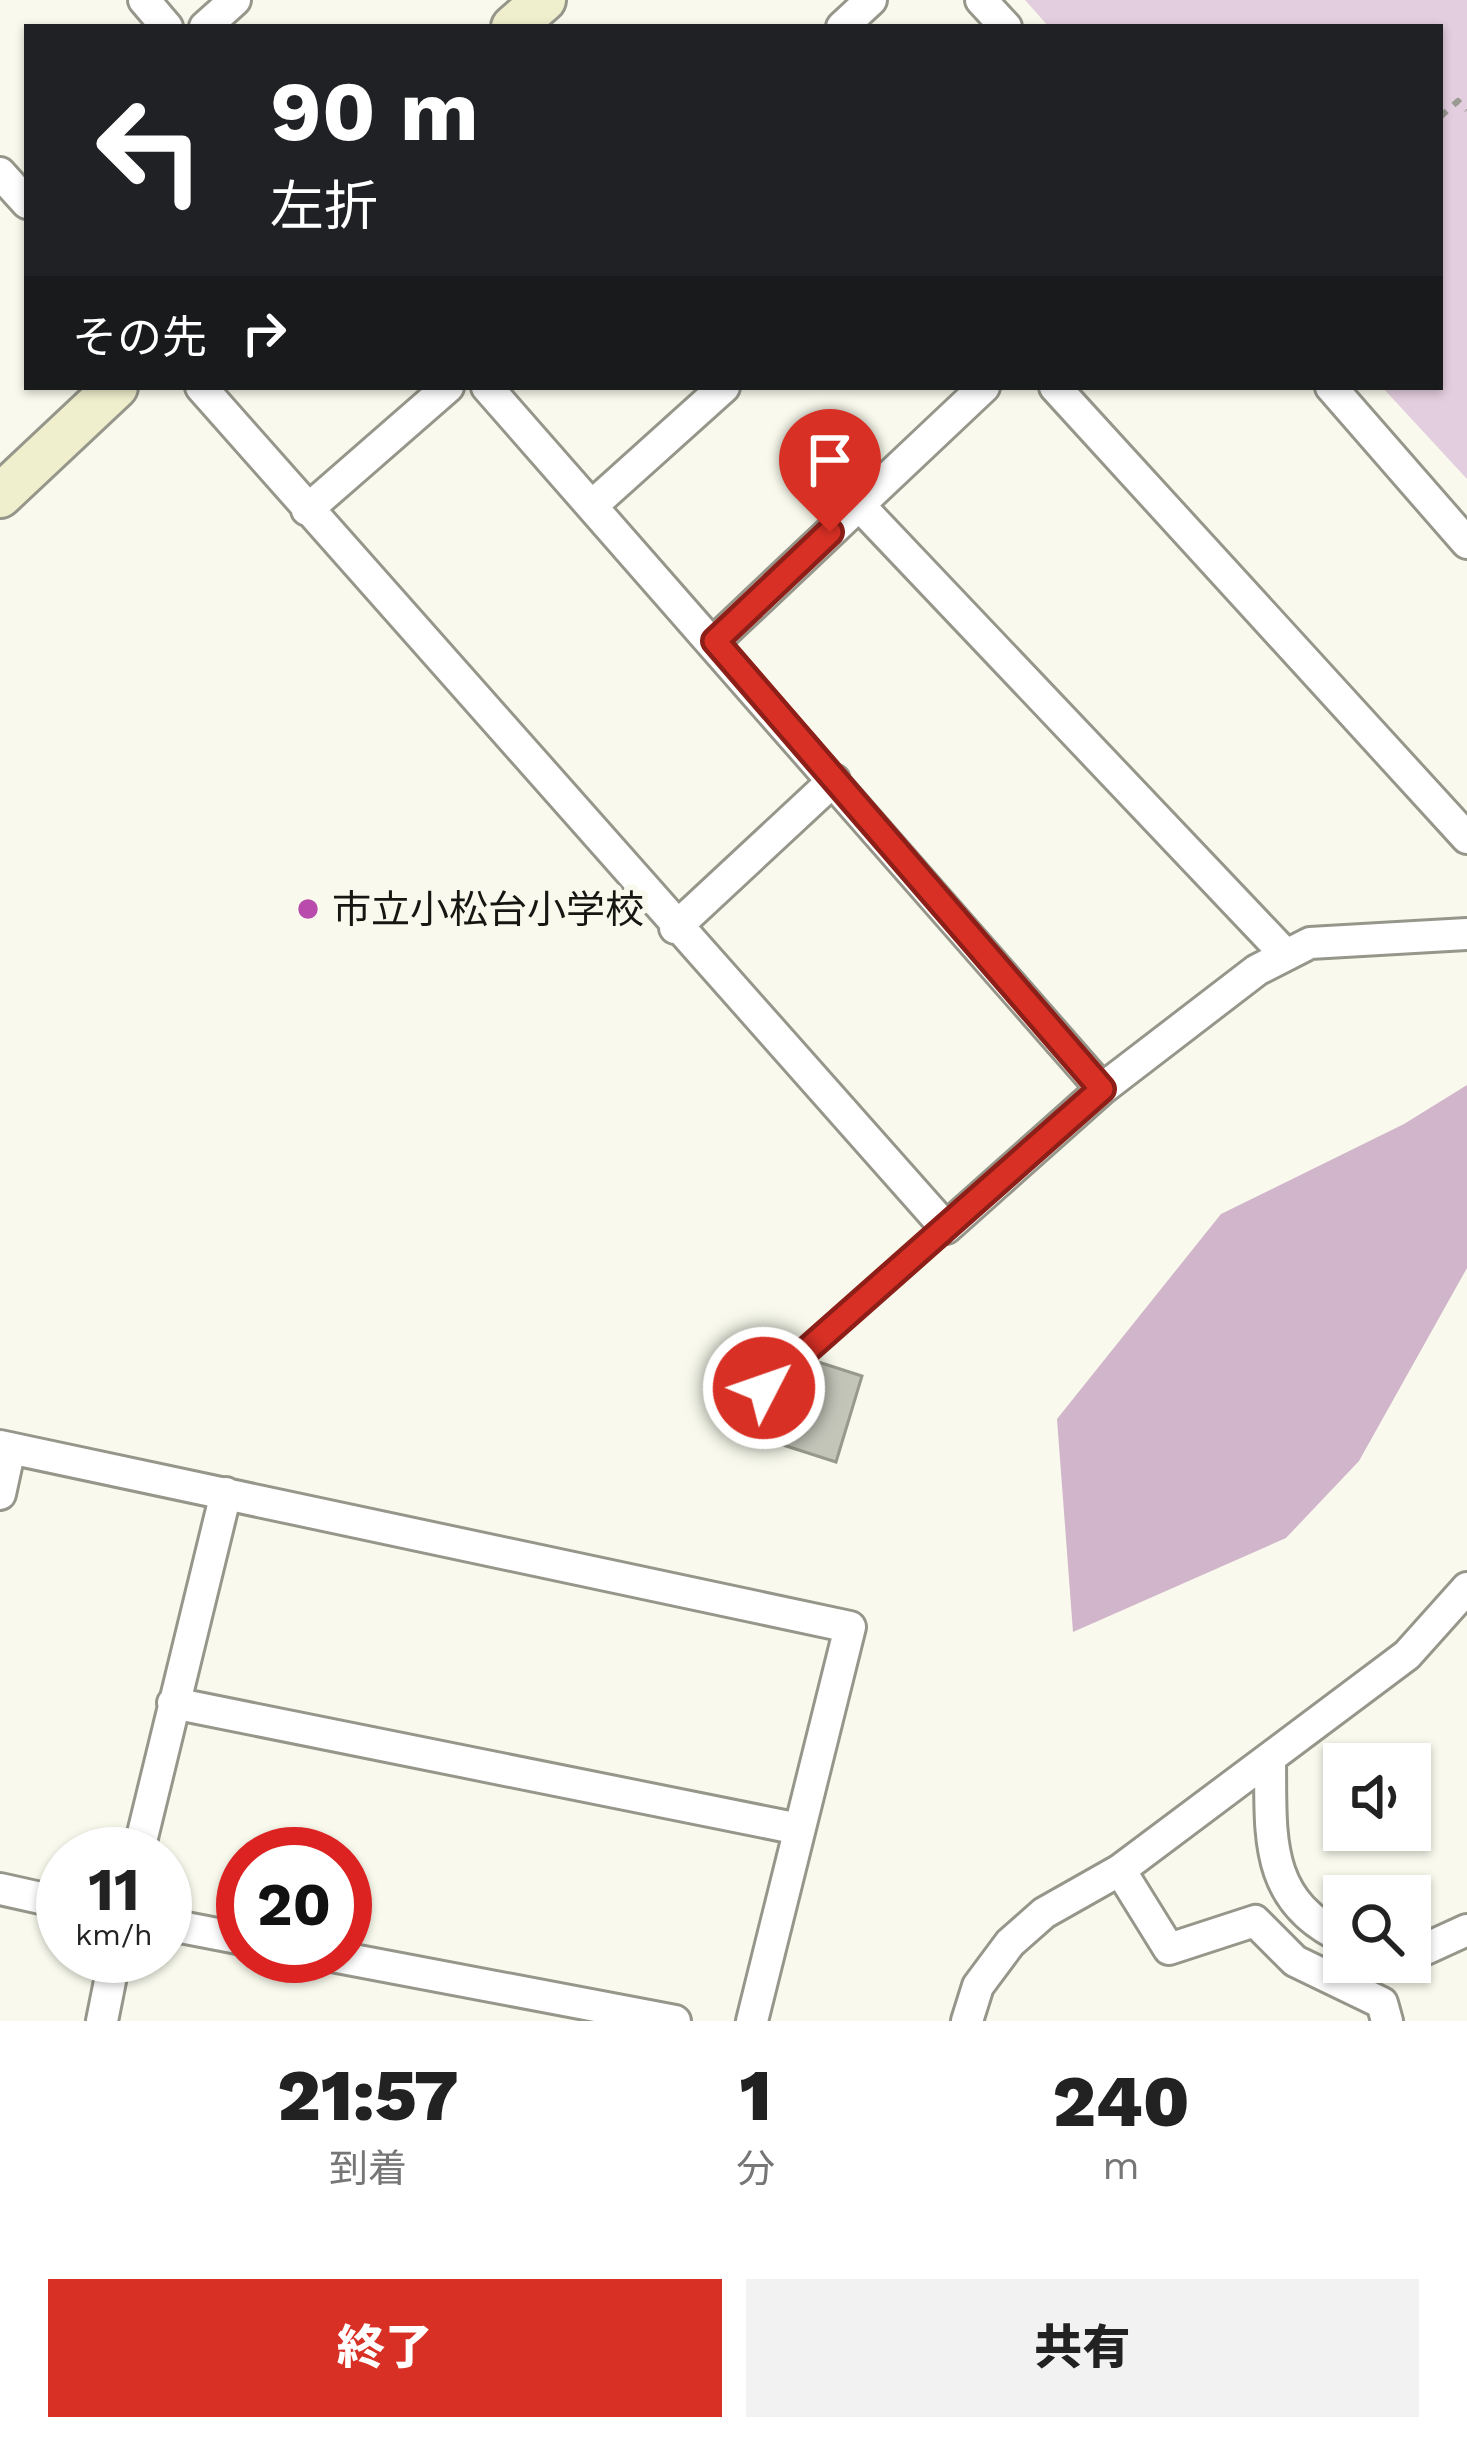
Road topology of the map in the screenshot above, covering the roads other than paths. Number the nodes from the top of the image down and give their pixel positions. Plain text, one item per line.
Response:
1 (144, 0) edge
2 (235, 0) edge
3 (544, 0) edge
4 (871, 0) edge
5 (981, 0) edge
6 (164, 24) edge
7 (208, 24) edge
8 (517, 24) edge
9 (845, 24) edge
10 (1003, 24) edge
11 (113, 390) edge
12 (204, 390) edge
13 (445, 390) edge
14 (490, 390) edge
15 (721, 390) edge
16 (981, 390) edge
17 (1058, 390) edge
18 (1334, 390) edge
19 (0, 496) edge
20 (594, 504) junction
21 (859, 505) junction
22 (307, 510) junction
23 (1467, 543) edge
24 (715, 641) junction
25 (834, 780) junction
26 (1467, 838) edge
27 (675, 928) junction
28 (1467, 934) edge
29 (1286, 955) junction
30 (1102, 1089) junction
31 (946, 1228) junction
32 (764, 1388) dead end
33 (5, 1447) edge
34 (226, 1492) junction
35 (0, 1494) edge
36 (1467, 1588) edge
37 (173, 1703) junction
38 (1270, 1759) junction
39 (144, 1827) edge
40 (799, 1829) junction
41 (1120, 1870) junction
42 (0, 1889) edge
43 (36, 1897) edge
44 (1323, 1928) edge
45 (1467, 1930) edge
46 (1431, 1946) edge
47 (372, 1964) edge
48 (110, 1983) edge
49 (102, 2021) edge
50 (675, 2021) edge
51 (752, 2021) edge
52 (967, 2021) edge
53 (1388, 2021) edge

1 - 6 street
2 - 7 street
3 - 8 street
4 - 9 street
5 - 10 street
11 - 19 street
12 - 22 street
13 - 22 street
14 - 20 street
15 - 20 street
16 - 21 street
17 - 26 street
18 - 23 street
20 - 24 street
21 - 24 street
21 - 29 street
22 - 27 street
24 - 25 street
25 - 27 street
25 - 30 street
27 - 31 street
28 - 29 street
29 - 30 street
30 - 31 street
31 - 32 lane
33 - 34 street
33 - 35 street
34 - 37 street
34 - 40 street
36 - 38 street
37 - 39 street
37 - 40 street
38 - 41 street
38 - 44 street
40 - 51 street
41 - 52 street
41 - 53 street
42 - 43 street
45 - 46 street
47 - 50 street
48 - 49 street

